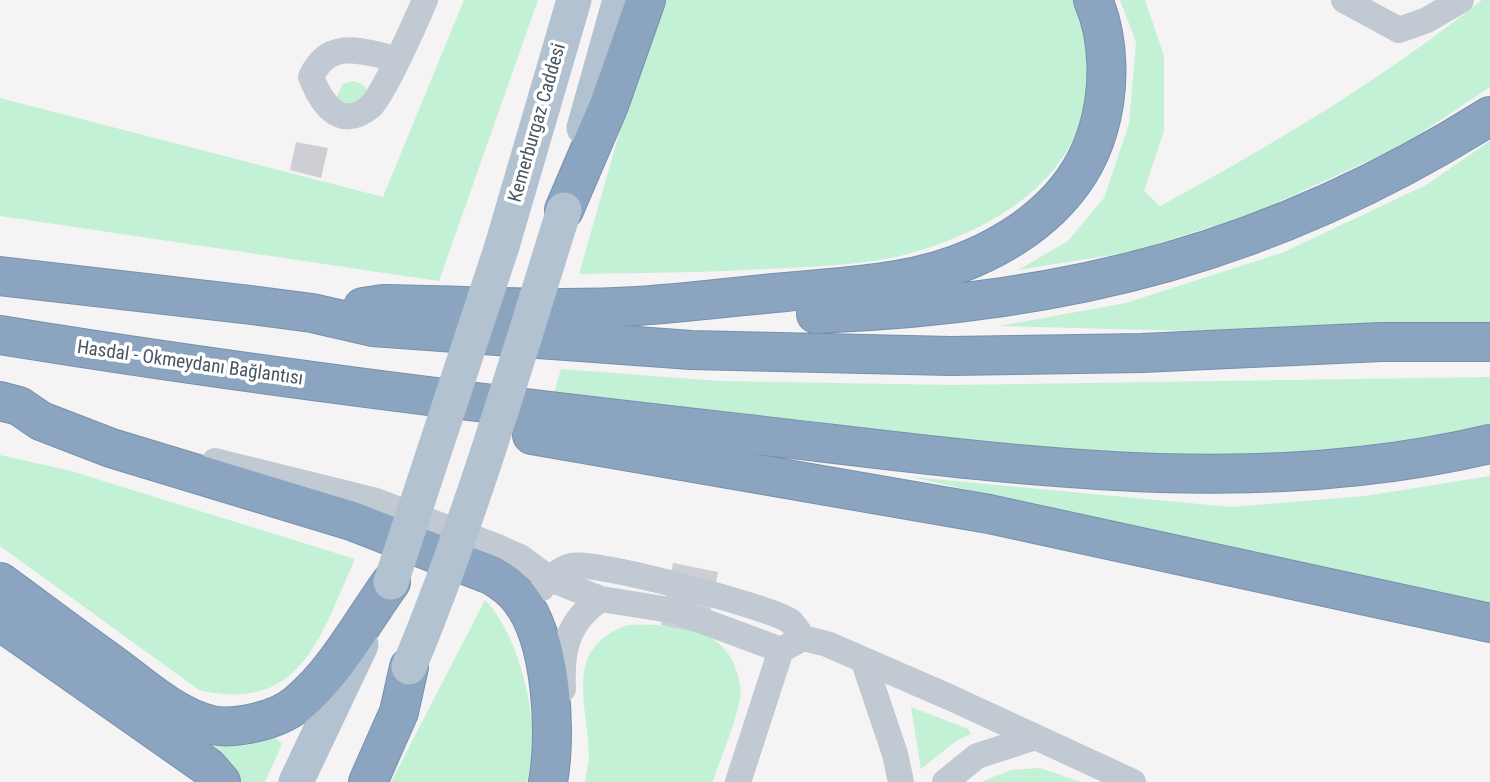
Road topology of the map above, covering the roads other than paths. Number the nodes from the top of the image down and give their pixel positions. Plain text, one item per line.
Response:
1 (425, 0) edge
2 (575, 0) edge
3 (620, 0) edge
4 (646, 0) edge
5 (1093, 0) edge
6 (1344, 0) edge
7 (1461, 0) edge
8 (397, 59) dead end
9 (1490, 116) edge
10 (564, 209) junction
11 (0, 276) edge
12 (637, 306) junction
13 (312, 313) junction
14 (0, 335) edge
15 (1490, 342) edge
16 (381, 391) junction
17 (0, 401) edge
18 (0, 417) edge
19 (41, 421) junction
20 (1490, 444) edge
21 (550, 579) junction
22 (0, 582) edge
23 (391, 582) junction
24 (601, 599) junction
25 (529, 612) junction
26 (0, 621) edge
27 (1490, 623) edge
28 (791, 636) junction
29 (864, 662) junction
30 (409, 667) junction
31 (1036, 737) junction
32 (221, 782) edge
33 (296, 782) edge
34 (349, 782) edge
35 (368, 782) edge
36 (548, 782) edge
37 (562, 782) edge
38 (738, 782) edge
39 (901, 782) edge
40 (945, 782) edge
41 (1133, 782) edge

1 - 8 lane
2 - 23 main road, Kemerburgaz Caddesi, bridge
3 - 10 main road
4 - 10 highway
5 - 12 highway
6 - 7 lane
9 - 12 highway
10 - 30 main road, bridge
11 - 13 highway
12 - 13 highway
13 - 15 highway
14 - 16 highway, Hasdal - Okmeydanı Bağlantısı
16 - 20 highway, Hasdal - Okmeydanı Bağlantısı
16 - 27 highway
17 - 19 highway
18 - 19 highway
19 - 21 lane
19 - 25 highway
21 - 24 lane
21 - 25 lane
21 - 28 lane
22 - 23 highway
23 - 33 main road, Kemerburgaz Caddesi
24 - 28 lane
24 - 37 lane
25 - 36 highway
26 - 32 highway
28 - 29 lane
28 - 38 lane
29 - 31 lane
29 - 39 lane
30 - 34 main road
30 - 35 highway
31 - 40 lane
31 - 41 lane

